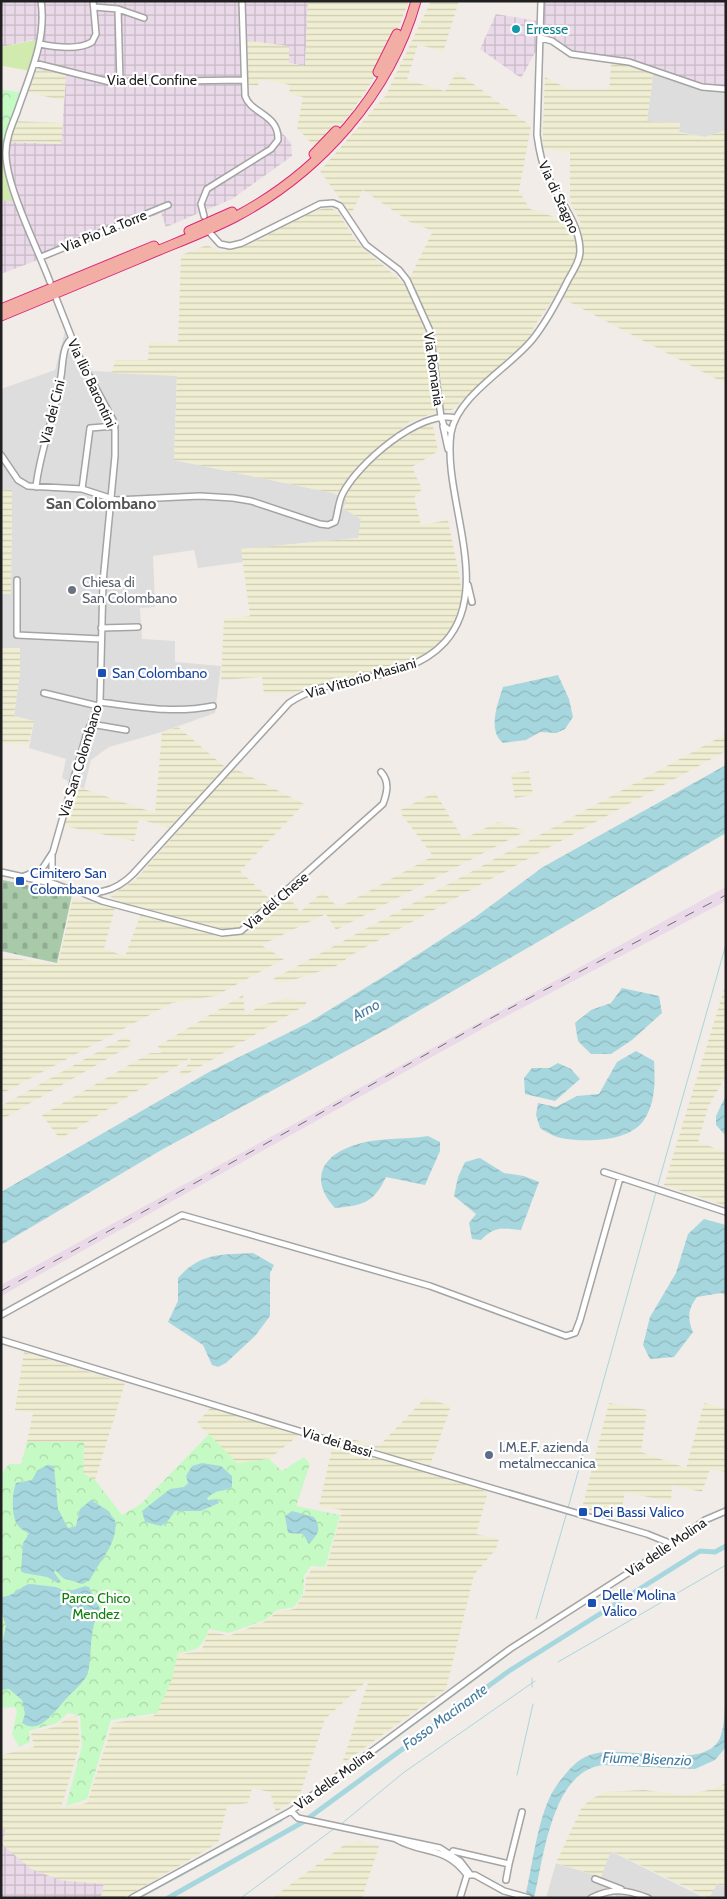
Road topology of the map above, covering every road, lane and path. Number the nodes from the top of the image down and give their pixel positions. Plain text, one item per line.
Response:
1 (41, 1) edge
2 (242, 1) edge
3 (409, 1) edge
4 (416, 1) edge
5 (541, 1) edge
6 (93, 4) edge
7 (118, 8) junction
8 (144, 18) dead end
9 (541, 38) junction
10 (40, 44) junction
11 (34, 63) junction
12 (243, 80) junction
13 (120, 82) junction
14 (726, 88) edge
15 (4, 143) edge
16 (168, 204) dead end
17 (204, 216) dead end
18 (211, 234) dead end
19 (40, 256) junction
20 (50, 282) dead end
21 (56, 298) dead end
22 (1, 309) edge
23 (1, 316) edge
24 (71, 339) junction
25 (455, 418) junction
26 (442, 420) junction
27 (115, 426) junction
28 (451, 431) junction
29 (1, 455) edge
30 (450, 459) junction
31 (36, 487) junction
32 (82, 489) junction
33 (110, 499) junction
34 (17, 580) dead end
35 (468, 582) junction
36 (472, 602) dead end
37 (138, 627) dead end
38 (102, 628) junction
39 (101, 639) junction
40 (44, 693) dead end
41 (99, 704) junction
42 (213, 706) dead end
43 (91, 724) junction
44 (126, 730) dead end
45 (381, 772) dead end
46 (53, 852) junction
47 (41, 869) junction
48 (1, 872) edge
49 (52, 874) junction
50 (22, 877) junction
51 (40, 881) junction
52 (46, 882) junction
53 (56, 884) junction
54 (82, 892) junction
55 (100, 892) junction
56 (106, 892) junction
57 (98, 900) junction
58 (112, 903) junction
59 (604, 1172) dead end
60 (620, 1178) junction
61 (726, 1212) edge
62 (1, 1315) edge
63 (1, 1340) edge
64 (726, 1511) edge
65 (672, 1544) junction
66 (291, 1810) junction
67 (522, 1812) dead end
68 (450, 1856) junction
69 (509, 1864) junction
70 (469, 1875) junction
71 (595, 1879) dead end
72 (506, 1880) dead end
73 (621, 1890) junction
74 (132, 1898) edge
75 (460, 1898) edge
76 (529, 1898) edge
77 (591, 1898) edge
78 (648, 1898) edge

1 - 10 street
2 - 12 street
3 - 22 highway
4 - 23 highway
5 - 9 street, Via di Stagno
6 - 7 street
6 - 10 street
7 - 8 street
7 - 13 street
9 - 14 street
9 - 25 street, Via di Stagno
10 - 11 street
11 - 13 street, Via del Confine
11 - 15 street
12 - 13 street, Via del Confine
12 - 17 street
15 - 19 street
16 - 19 street, Via Pio La Torre
18 - 26 street, Via Romania
19 - 20 street
21 - 24 street, Via Ilio Barontini
24 - 27 street, Via Ilio Barontini
24 - 31 street, Via dei Cini
25 - 26 street
25 - 28 street, Via di Stagno
26 - 28 street
26 - 30 street
26 - 33 street
27 - 32 street
27 - 33 street, Via Ilio Barontini
28 - 30 street, Via Vittorio Masiani
29 - 31 street
30 - 35 street, Via Vittorio Masiani
31 - 32 street
32 - 33 street
33 - 38 street, Via San Colombano
34 - 39 street
35 - 36 street
35 - 56 street, Via Vittorio Masiani
37 - 38 street
38 - 39 street, Via San Colombano
39 - 41 street, Via San Colombano
40 - 41 street
41 - 42 street
41 - 43 street, Via San Colombano
43 - 44 street
43 - 46 street, Via San Colombano
45 - 58 street, Via del Chese
46 - 47 street, Via San Colombano
46 - 49 street, Via San Colombano
47 - 49 street
47 - 50 street
47 - 51 street
48 - 50 street
49 - 52 street
49 - 53 street
50 - 51 street
51 - 52 street
52 - 53 street, Via del Chese
53 - 54 street, Via del Chese
54 - 55 street, Via del Chese
54 - 57 street, Via del Chese
55 - 56 street, Via del Chese
55 - 57 street
56 - 58 street
57 - 58 street, Via del Chese
59 - 60 street
60 - 61 street
60 - 62 street
63 - 65 street, Via dei Bassi
64 - 65 street, Via delle Molina
65 - 66 street, Via delle Molina
66 - 68 street
66 - 74 street, Via delle Molina
67 - 69 street
68 - 69 street
68 - 70 street
69 - 72 street
70 - 75 street
70 - 76 street
71 - 73 street
73 - 77 street
73 - 78 street

